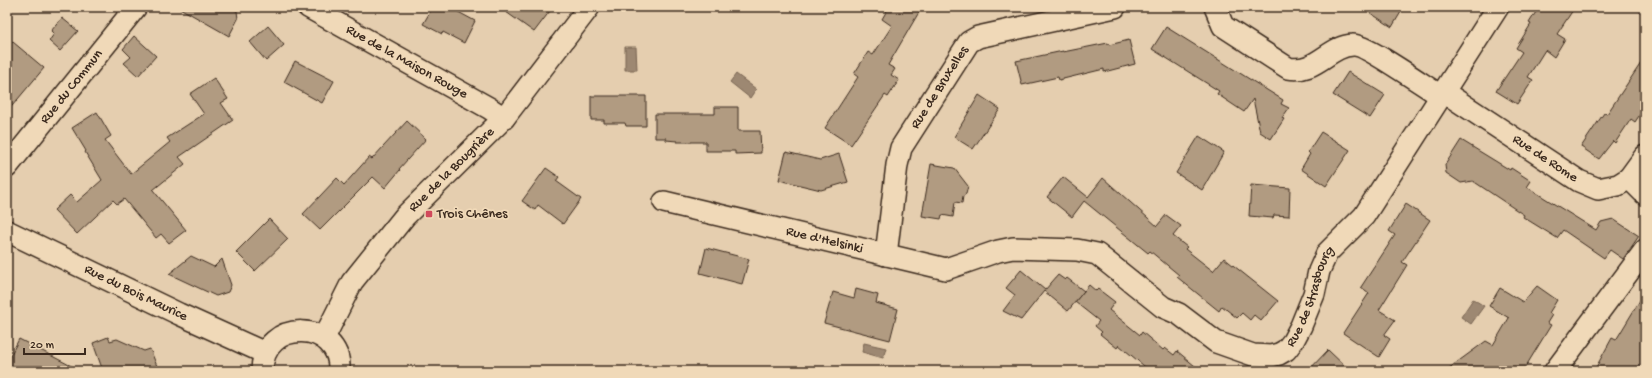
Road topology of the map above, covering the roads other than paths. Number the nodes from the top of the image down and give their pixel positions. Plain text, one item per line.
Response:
1 (136, 7) edge
2 (308, 7) edge
3 (589, 7) edge
4 (1115, 7) edge
5 (1215, 7) edge
6 (1498, 7) edge
7 (1442, 94) junction
8 (504, 118) junction
9 (1645, 156) edge
10 (7, 167) edge
11 (1629, 178) junction
12 (1645, 194) edge
13 (664, 202) dead end
14 (7, 231) edge
15 (1645, 250) edge
16 (886, 256) junction
17 (984, 256) joint
18 (324, 338) junction
19 (264, 362) edge
20 (339, 371) edge
21 (1556, 371) edge

1 - 10 street, Rue du Commun
2 - 8 street, Rue de la Maison Rouge
3 - 8 street, Rue de la Bougrière
4 - 16 street, Rue de Bruxelles
5 - 7 street, Rue de Rome
6 - 7 street, Rue de Strasbourg
7 - 11 street, Rue de Rome
7 - 17 street, Rue de Strasbourg
8 - 18 street, Rue de la Bougrière
9 - 11 street
11 - 12 street
13 - 16 street, Rue d'Helsinki
14 - 19 street, Rue du Bois Maurice
15 - 21 street
16 - 17 street, Rue d'Helsinki
18 - 19 street
18 - 20 street

